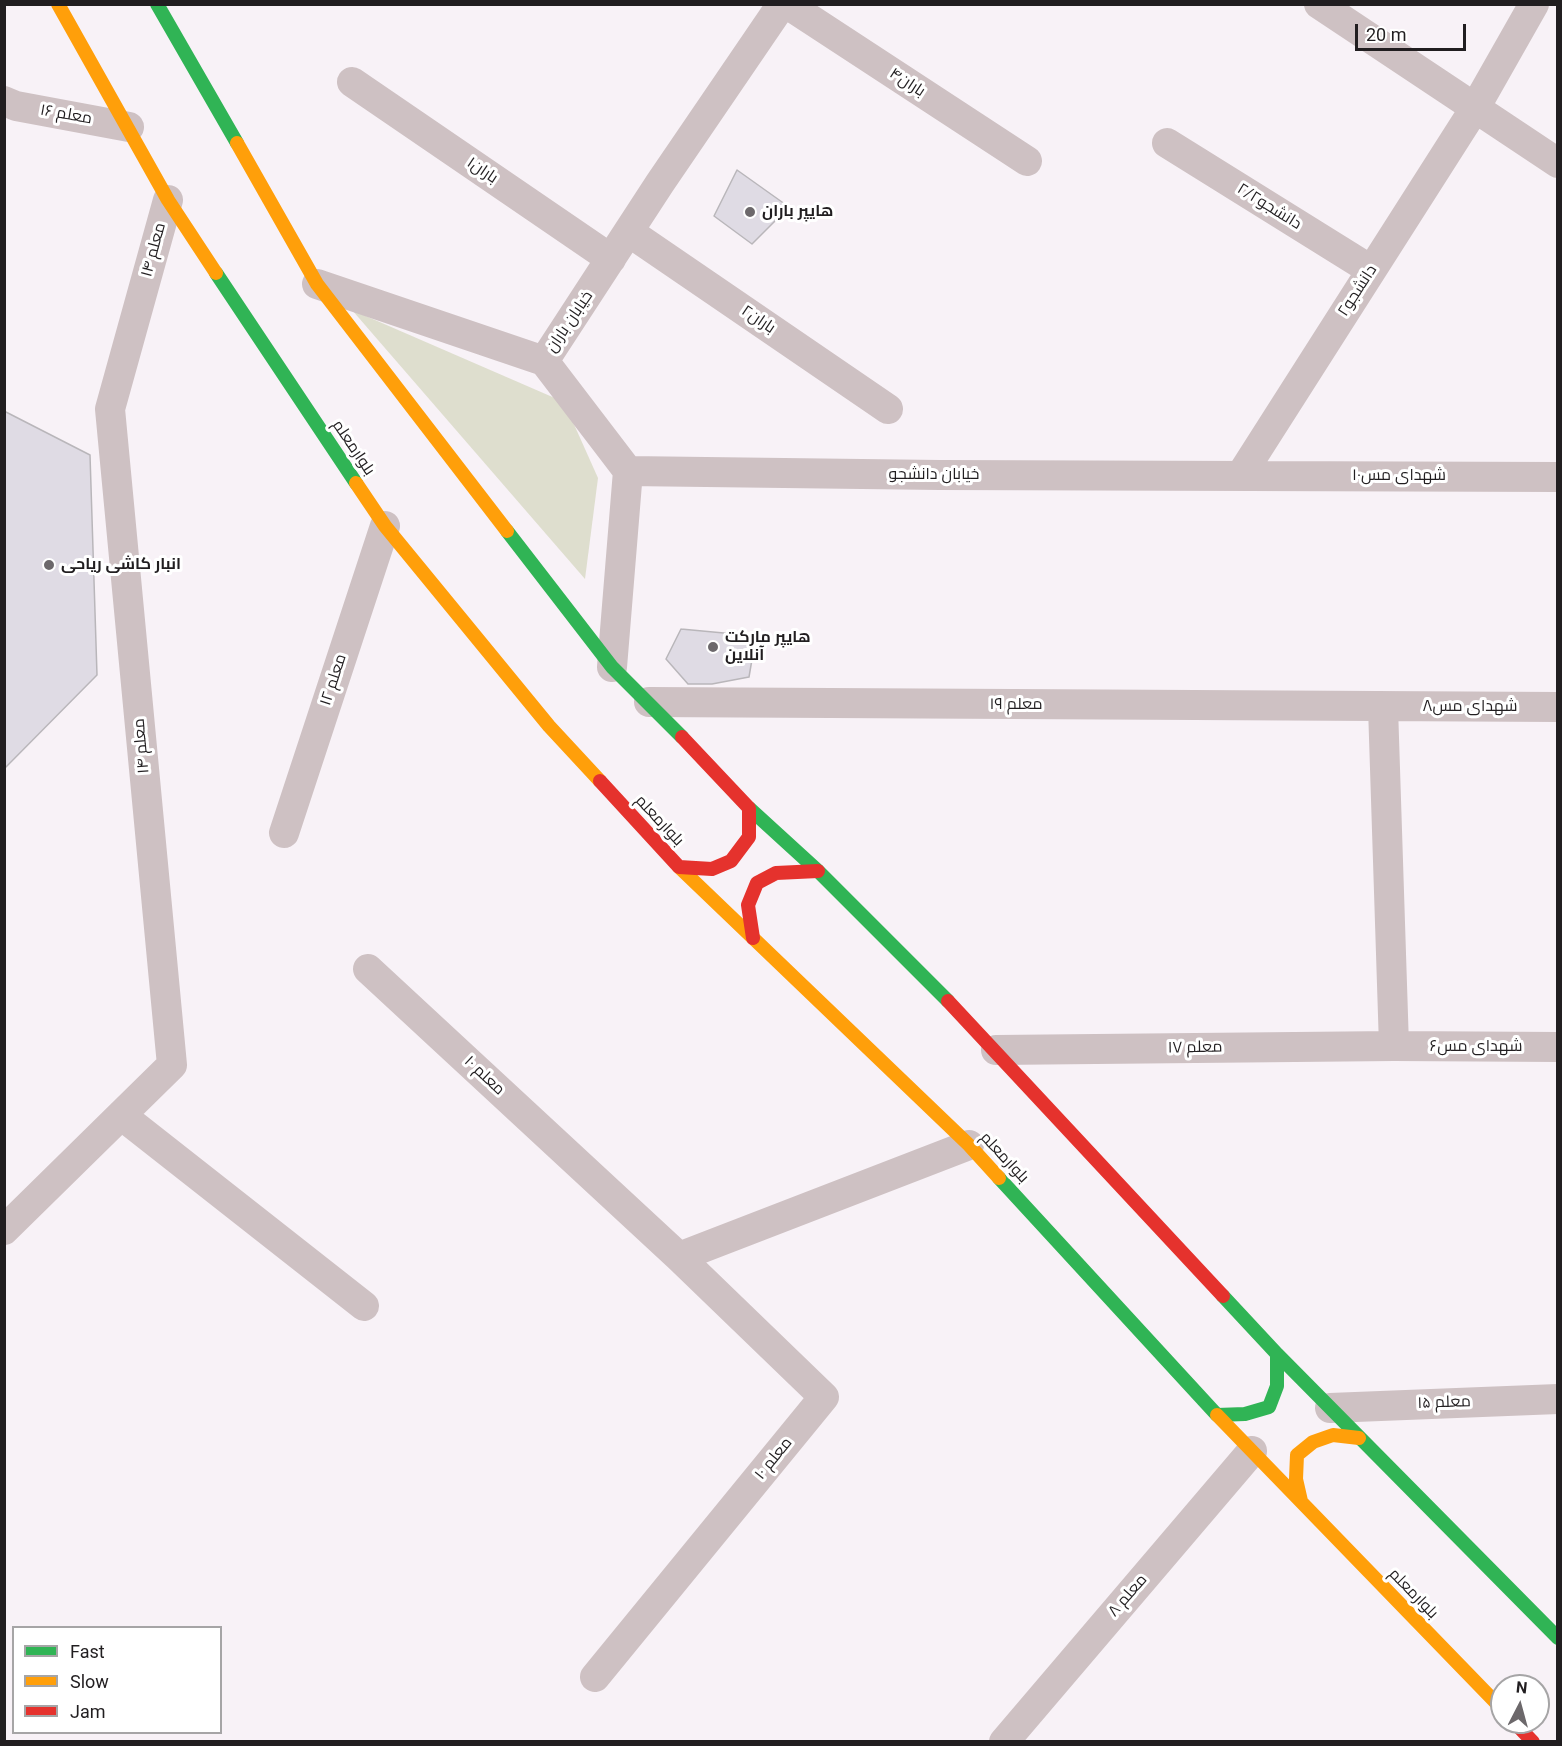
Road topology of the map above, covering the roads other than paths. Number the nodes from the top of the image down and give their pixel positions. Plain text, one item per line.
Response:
1 (58, 4) edge
2 (157, 4) edge
3 (782, 4) edge
4 (787, 4) edge
5 (1318, 4) edge
6 (1534, 4) edge
7 (352, 82) dead end
8 (4, 101) edge
9 (1475, 108) junction
10 (129, 127) junction
11 (1167, 143) dead end
12 (1027, 161) dead end
13 (1557, 163) edge
14 (168, 200) junction
15 (629, 232) junction
16 (611, 259) junction
17 (1371, 270) junction
18 (317, 284) junction
19 (544, 361) junction
20 (888, 409) dead end
21 (628, 471) junction
22 (1241, 475) junction
23 (1557, 477) edge
24 (385, 526) junction
25 (612, 667) junction
26 (649, 702) junction
27 (1383, 707) junction
28 (1557, 707) edge
29 (749, 808) junction
30 (284, 833) dead end
31 (679, 867) junction
32 (818, 871) junction
33 (753, 938) junction
34 (368, 969) dead end
35 (1394, 1046) junction
36 (1557, 1047) edge
37 (996, 1050) junction
38 (121, 1115) junction
39 (969, 1145) junction
40 (4, 1230) edge
41 (679, 1257) junction
42 (364, 1306) dead end
43 (1277, 1354) junction
44 (1557, 1399) edge
45 (1330, 1408) junction
46 (1217, 1415) junction
47 (1359, 1438) junction
48 (1252, 1451) junction
49 (1301, 1501) junction
50 (1557, 1638) edge
51 (595, 1677) dead end
52 (1490, 1697) edge
53 (1004, 1742) edge

1 - 10 main road, بلوارمعلم
2 - 18 main road
3 - 15 street, خیابان باران
4 - 12 street, باران۴
5 - 9 street
6 - 9 street, دانشجو۲
7 - 16 street, باران۱
8 - 10 street, معلم ۱۶
9 - 13 street
9 - 17 street, دانشجو۲
10 - 14 main road, بلوارمعلم
11 - 17 street, دانشجو۲/۲
14 - 24 main road, بلوارمعلم
14 - 38 street, معلم ۱۴
15 - 16 street, خیابان باران
15 - 20 street, باران۲
16 - 19 street, خیابان باران
17 - 22 street, دانشجو۲
18 - 19 street
18 - 25 main road
19 - 21 street, خیابان باران
21 - 22 street, خیابان دانشجو
21 - 25 street
22 - 23 street, شهدای مس۱۰
24 - 30 street, معلم ۱۲
24 - 31 main road, بلوارمعلم
25 - 26 main road
26 - 27 street, معلم ۱۹
26 - 29 main road
27 - 28 street, شهدای مس۸
27 - 35 street
29 - 31 main road, بلوارمعلم
29 - 32 main road
31 - 33 main road, بلوارمعلم
32 - 33 main road
32 - 37 main road
33 - 39 main road, بلوارمعلم
34 - 41 street, معلم ۱۰
35 - 36 street, شهدای مس۶
35 - 37 street, معلم ۱۷
37 - 43 main road
38 - 40 street, معلم ۱۴
38 - 42 street
39 - 41 street
39 - 46 main road, بلوارمعلم
41 - 51 street, معلم ۱۰
43 - 45 main road
43 - 46 main road
44 - 45 street, معلم ۱۵
45 - 47 main road
46 - 48 main road, بلوارمعلم
47 - 49 main road
47 - 50 main road
48 - 49 main road, بلوارمعلم
48 - 53 street, معلم ۸
49 - 52 main road, بلوارمعلم

